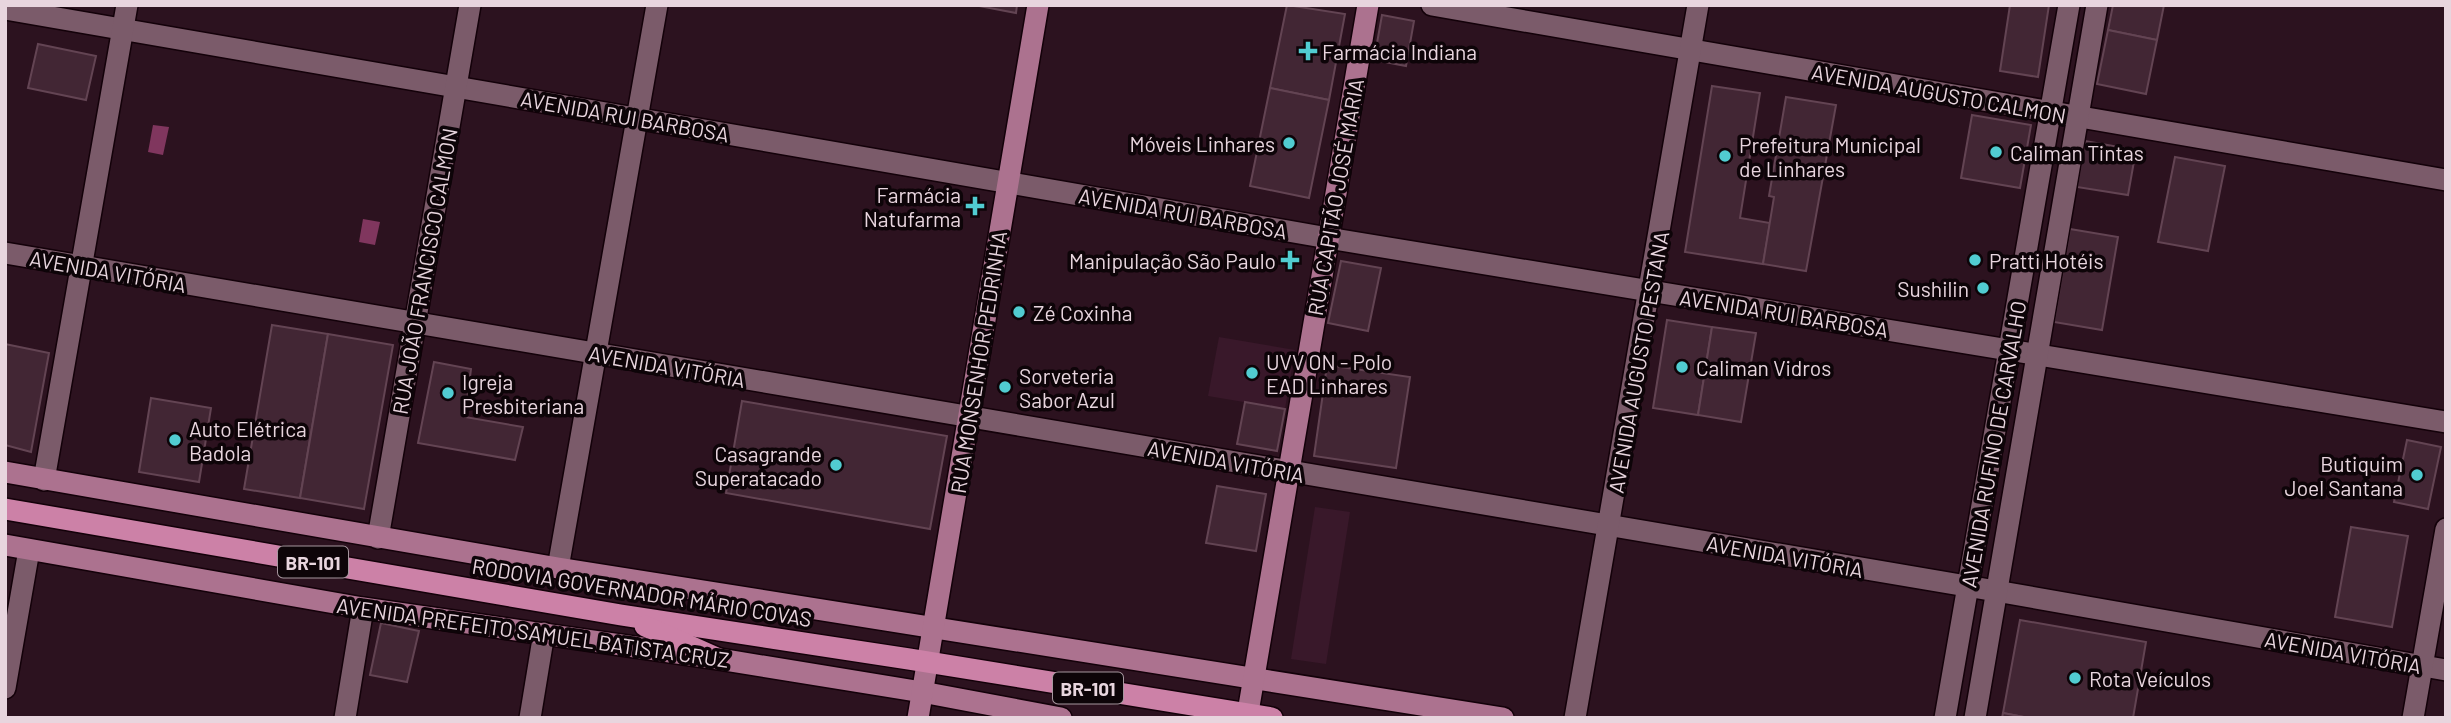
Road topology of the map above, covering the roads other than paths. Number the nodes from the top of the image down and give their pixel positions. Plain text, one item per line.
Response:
1 (127, 5) edge
2 (470, 5) edge
3 (657, 5) edge
4 (1038, 5) edge
5 (1368, 5) edge
6 (1432, 5) edge
7 (1698, 5) edge
8 (2068, 5) edge
9 (2097, 5) edge
10 (5, 9) edge
11 (123, 29) junction
12 (1691, 50) junction
13 (456, 87) junction
14 (2050, 112) junction
15 (2078, 117) junction
16 (637, 118) junction
17 (2446, 180) edge
18 (1008, 183) junction
19 (1328, 238) junction
20 (5, 253) edge
21 (82, 266) junction
22 (1650, 291) junction
23 (415, 323) junction
24 (2009, 350) junction
25 (595, 354) junction
26 (2037, 355) junction
27 (969, 417) junction
28 (2446, 422) edge
29 (5, 472) edge
30 (1289, 472) junction
31 (44, 480) junction
32 (5, 509) edge
33 (1609, 526) junction
34 (2446, 529) edge
35 (378, 538) junction
36 (5, 545) edge
37 (29, 550) junction
38 (558, 568) junction
39 (1968, 587) junction
40 (1996, 591) junction
41 (363, 608) junction
42 (621, 615) junction
43 (934, 627) junction
44 (544, 633) junction
45 (719, 659) junction
46 (928, 662) junction
47 (2422, 666) junction
48 (2446, 670) edge
49 (1254, 678) junction
50 (5, 688) edge
51 (922, 692) junction
52 (1247, 716) edge
53 (345, 718) edge
54 (530, 718) edge
55 (918, 718) edge
56 (1061, 718) edge
57 (1272, 718) edge
58 (1503, 718) edge
59 (1575, 718) edge
60 (1945, 718) edge
61 (1975, 718) edge
62 (2413, 718) edge

1 - 11 street
2 - 13 street, RUA JOÃO FRANCISCO CALMON
3 - 16 street
4 - 18 main road, RUA MONSENHOR PEDRINHA
5 - 19 main road, RUA CAPITÃO JOSÉ MARIA
6 - 12 street, AVENIDA AUGUSTO CALMON
7 - 12 street, AVENIDA AUGUSTO PESTANA
8 - 14 street, AVENIDA RUFINO DE CARVALHO
9 - 15 street, AVENIDA RUFINO DE CARVALHO
10 - 11 street, AVENIDA RUI BARBOSA
11 - 13 street, AVENIDA RUI BARBOSA
11 - 21 street
12 - 14 street, AVENIDA AUGUSTO CALMON
12 - 22 street, AVENIDA AUGUSTO PESTANA
13 - 16 street, AVENIDA RUI BARBOSA
13 - 23 street, RUA JOÃO FRANCISCO CALMON
14 - 15 street, AVENIDA AUGUSTO CALMON
14 - 24 street, AVENIDA RUFINO DE CARVALHO
15 - 17 street, AVENIDA AUGUSTO CALMON
15 - 26 street, AVENIDA RUFINO DE CARVALHO
16 - 18 street, AVENIDA RUI BARBOSA
16 - 25 street
18 - 19 street, AVENIDA RUI BARBOSA
18 - 27 main road, RUA MONSENHOR PEDRINHA
19 - 22 street, AVENIDA RUI BARBOSA
19 - 30 main road, RUA CAPITÃO JOSÉ MARIA
20 - 21 street, AVENIDA VITÓRIA
21 - 23 street, AVENIDA VITÓRIA
21 - 31 street
22 - 24 street, AVENIDA RUI BARBOSA
22 - 33 street, AVENIDA AUGUSTO PESTANA
23 - 25 street, AVENIDA VITÓRIA
23 - 35 street, RUA JOÃO FRANCISCO CALMON
24 - 26 street, AVENIDA RUI BARBOSA
24 - 39 street, AVENIDA RUFINO DE CARVALHO
25 - 27 street, AVENIDA VITÓRIA
25 - 38 street
26 - 28 street, AVENIDA RUI BARBOSA
26 - 40 street, AVENIDA RUFINO DE CARVALHO
27 - 30 street, AVENIDA VITÓRIA
27 - 43 main road, RUA MONSENHOR PEDRINHA
29 - 31 main road
30 - 33 street, AVENIDA VITÓRIA
30 - 49 main road, RUA CAPITÃO JOSÉ MARIA
31 - 35 main road
32 - 42 highway, RODOVIA GOVERNADOR MÁRIO COVAS / BR-101
33 - 39 street, AVENIDA VITÓRIA
33 - 59 street, AVENIDA AUGUSTO PESTANA
34 - 47 street
35 - 38 main road
36 - 37 main road, AVENIDA PREFEITO SAMUEL BATISTA CRUZ
37 - 41 main road, AVENIDA PREFEITO SAMUEL BATISTA CRUZ
37 - 50 street
38 - 43 main road
39 - 40 street, AVENIDA VITÓRIA
39 - 60 street, AVENIDA RUFINO DE CARVALHO
40 - 47 street, AVENIDA VITÓRIA
40 - 61 street, AVENIDA RUFINO DE CARVALHO
41 - 44 main road, AVENIDA PREFEITO SAMUEL BATISTA CRUZ
41 - 53 street
42 - 45 highway
42 - 46 highway, RODOVIA GOVERNADOR MÁRIO COVAS / BR-101
43 - 46 main road, RUA MONSENHOR PEDRINHA
43 - 49 main road
44 - 45 main road, AVENIDA PREFEITO SAMUEL BATISTA CRUZ
44 - 54 street
45 - 51 main road, AVENIDA PREFEITO SAMUEL BATISTA CRUZ
46 - 51 main road, RUA MONSENHOR PEDRINHA
46 - 52 highway, RODOVIA GOVERNADOR MÁRIO COVAS / BR-101
47 - 48 street, AVENIDA VITÓRIA
47 - 62 street
49 - 52 main road, RUA CAPITÃO JOSÉ MARIA
49 - 58 main road
51 - 55 main road, RUA MONSENHOR PEDRINHA
51 - 56 main road, AVENIDA PREFEITO SAMUEL BATISTA CRUZ
52 - 57 highway, RODOVIA GOVERNADOR MÁRIO COVAS / BR-101

